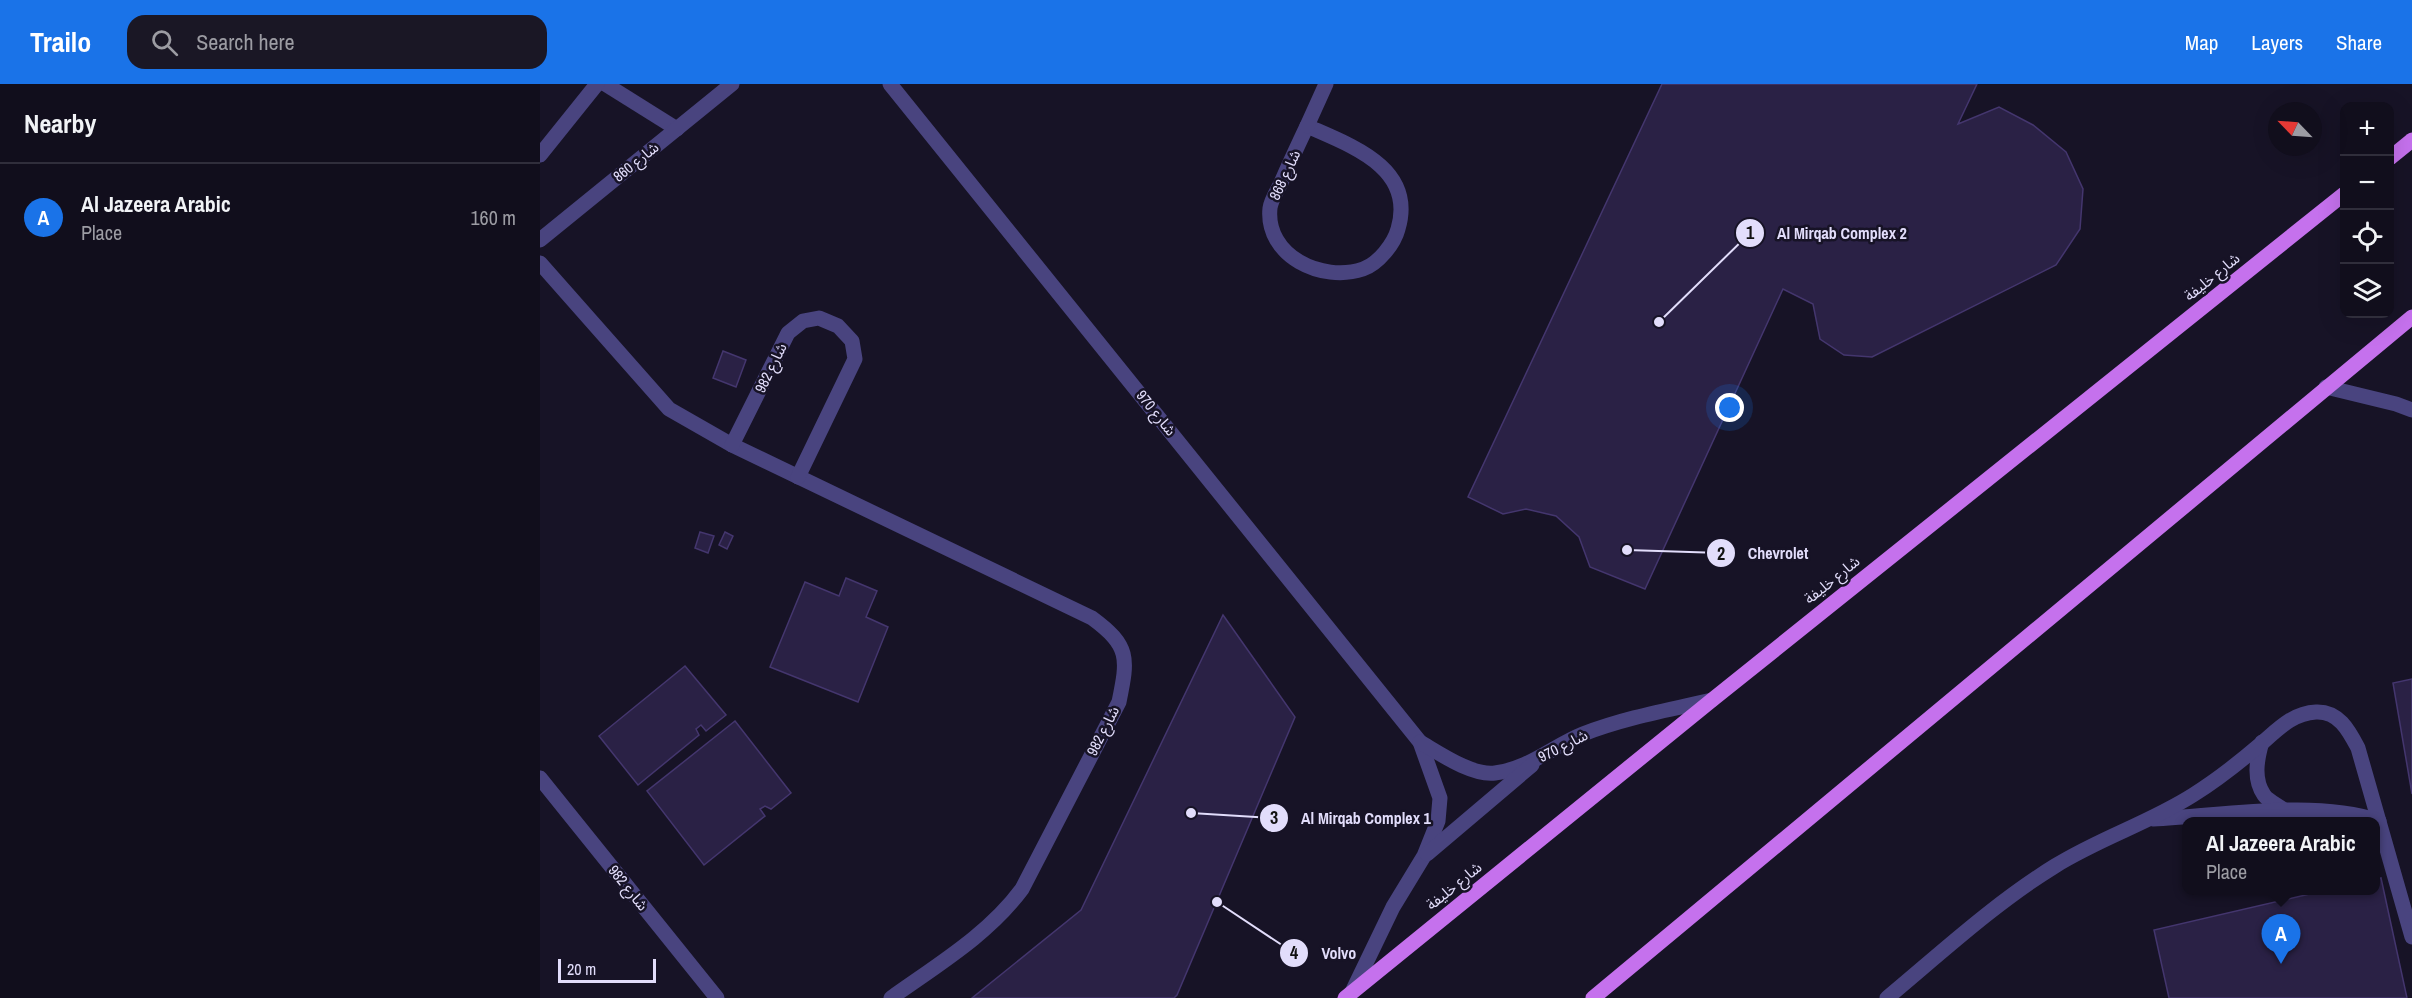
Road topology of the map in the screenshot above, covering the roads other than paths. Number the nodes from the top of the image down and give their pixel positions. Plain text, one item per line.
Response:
1 (597, 84) edge
2 (605, 84) edge
3 (732, 84) edge
4 (890, 84) edge
5 (1326, 84) edge
6 (1307, 126) junction
7 (677, 129) junction
8 (2412, 140) edge
9 (540, 155) edge
10 (2392, 156) edge
11 (2340, 197) edge
12 (540, 240) edge
13 (540, 263) edge
14 (2412, 317) edge
15 (2326, 387) junction
16 (2412, 410) edge
17 (732, 445) junction
18 (798, 477) junction
19 (1712, 700) junction
20 (1420, 742) junction
21 (2262, 742) junction
22 (1542, 758) junction
23 (540, 778) edge
24 (2284, 810) junction
25 (2364, 817) edge
26 (2378, 817) edge
27 (2150, 819) junction
28 (2380, 825) edge
29 (1424, 856) junction
30 (2412, 937) edge
31 (1349, 995) edge
32 (717, 998) edge
33 (891, 998) edge
34 (1593, 998) edge
35 (1887, 998) edge

1 - 9 street
2 - 7 street
3 - 7 street, شارع 860
4 - 20 street, شارع 970
5 - 6 street, شارع 868
6 - 6 street, شارع 868
7 - 12 street, شارع 860
8 - 10 main road
11 - 19 main road, شارع خليفة
13 - 17 street, شارع 982
14 - 15 main road
15 - 16 street
15 - 34 main road
17 - 18 street, شارع 982
17 - 18 street, شارع 982
18 - 33 street, شارع 982
19 - 22 street, شارع 970
19 - 31 main road, شارع خليفة
20 - 22 street, شارع 970
20 - 29 street, شارع 970
21 - 24 street
21 - 26 street
21 - 27 street
22 - 29 street
23 - 32 street, شارع 982
24 - 25 street
24 - 27 street
27 - 35 street
28 - 30 street
29 - 31 street, شارع 970

